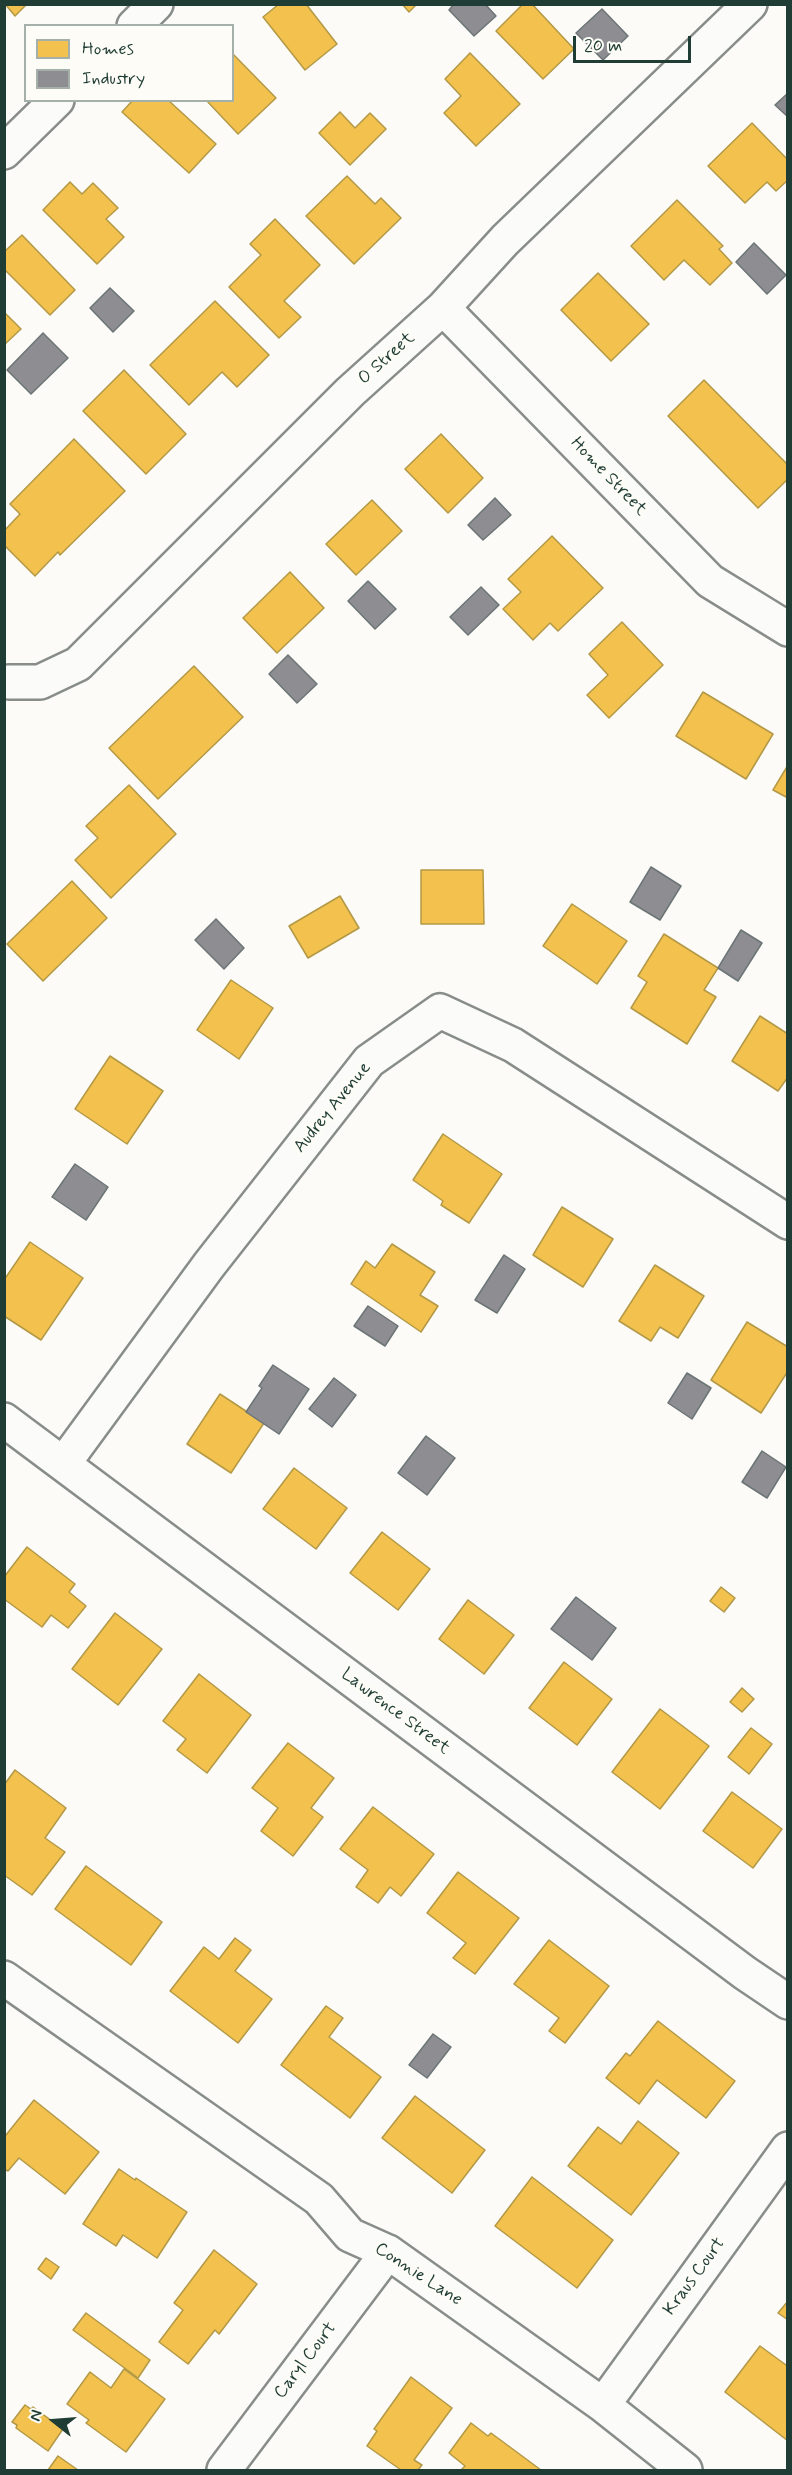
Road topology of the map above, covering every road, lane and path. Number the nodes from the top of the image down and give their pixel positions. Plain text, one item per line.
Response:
1 (156, 4) edge
2 (750, 4) edge
3 (136, 24) edge
4 (55, 102) edge
5 (4, 152) edge
6 (443, 308) junction
7 (784, 620) edge
8 (6, 685) edge
9 (788, 1222) edge
10 (4, 1420) edge
11 (64, 1463) junction
12 (4, 1978) edge
13 (788, 2002) edge
14 (788, 2149) edge
15 (388, 2252) junction
16 (603, 2404) junction
17 (224, 2470) edge
18 (685, 2470) edge

1 - 3 street
2 - 6 street, O Street
4 - 5 street
6 - 7 street, Home Street
6 - 8 street, O Street
9 - 11 street, Audrey Avenue
10 - 11 street, Lawrence Street
11 - 13 street, Lawrence Street
12 - 15 street, Connie Lane
14 - 16 street, Kraus Court
15 - 16 street, Connie Lane
15 - 17 street, Caryl Court
16 - 18 street, Connie Lane

